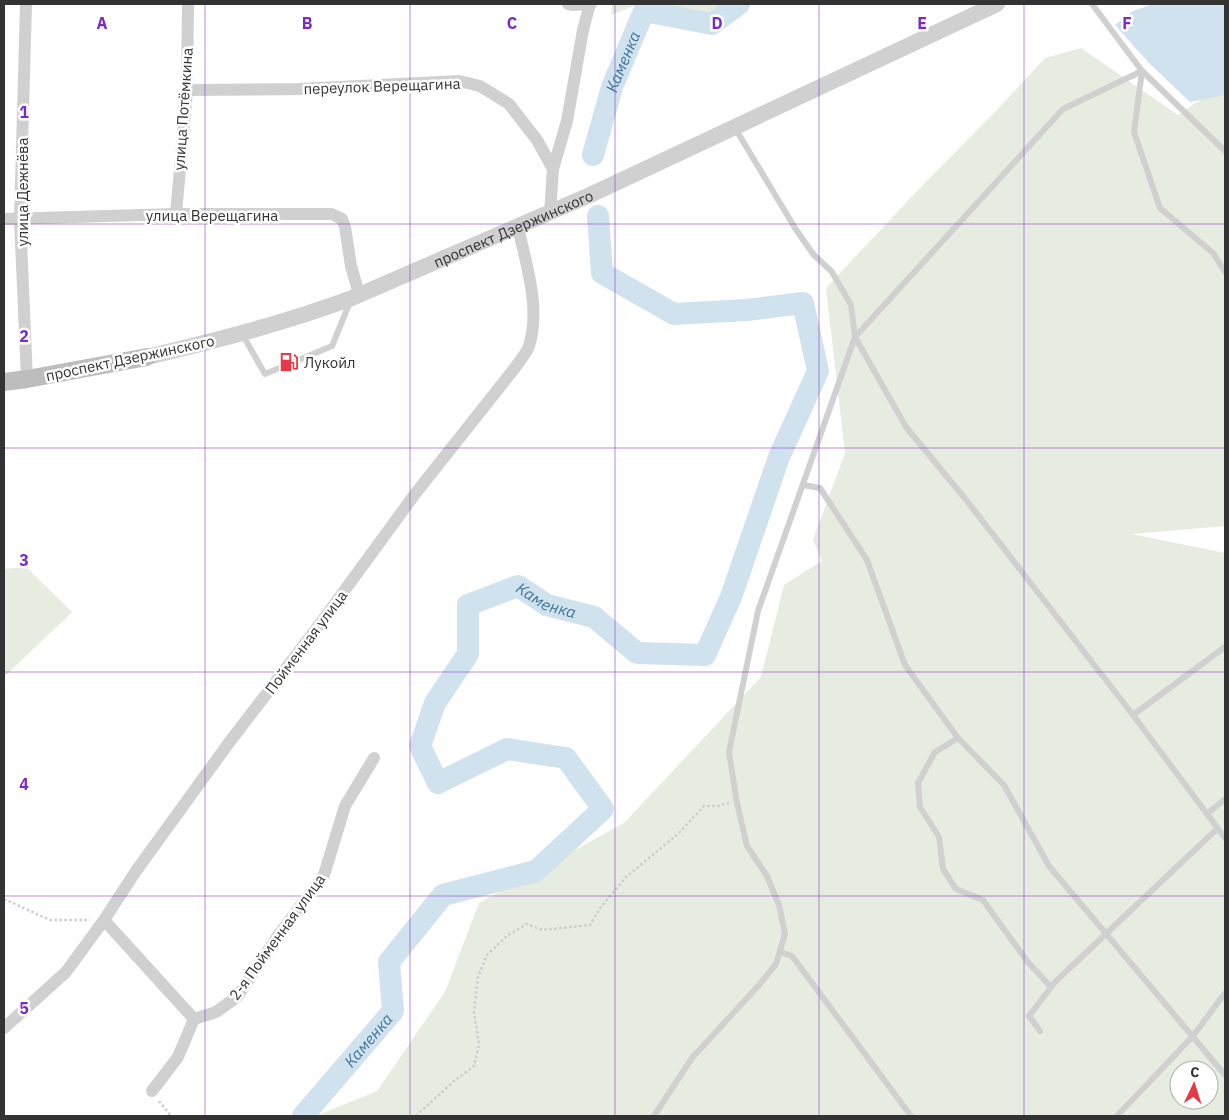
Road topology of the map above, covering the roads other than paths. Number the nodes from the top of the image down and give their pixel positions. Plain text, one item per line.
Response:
1 (26, 4) edge
2 (188, 4) edge
3 (568, 4) edge
4 (591, 4) edge
5 (997, 4) edge
6 (1092, 4) edge
7 (1142, 71) junction
8 (186, 90) junction
9 (734, 128) junction
10 (1225, 151) edge
11 (553, 169) junction
12 (550, 213) junction
13 (176, 214) junction
14 (4, 219) edge
15 (20, 219) junction
16 (518, 227) junction
17 (1225, 272) edge
18 (356, 296) junction
19 (242, 334) junction
20 (855, 337) junction
21 (147, 356) joint
22 (27, 379) junction
23 (4, 382) edge
24 (803, 485) junction
25 (1225, 647) edge
26 (1133, 715) junction
27 (958, 738) junction
28 (374, 758) dead end
29 (1225, 799) edge
30 (1207, 814) junction
31 (1218, 828) junction
32 (1225, 838) edge
33 (104, 920) junction
34 (1106, 933) junction
35 (780, 952) junction
36 (1051, 987) junction
37 (1225, 993) edge
38 (194, 1019) junction
39 (4, 1028) edge
40 (1040, 1032) dead end
41 (1193, 1036) junction
42 (1225, 1075) edge
43 (152, 1091) road end
44 (654, 1116) edge
45 (911, 1116) edge
46 (1117, 1116) edge

1 - 15 street, улица Дежнёва
2 - 8 street, улица Потёмкина
3 - 4 street
4 - 11 street
5 - 9 street, проспект Дзержинского
6 - 7 lane
7 - 10 lane
7 - 17 lane
7 - 20 lane
8 - 11 street, переулок Верещагина
8 - 13 street, улица Потёмкина
9 - 12 street, проспект Дзержинского
9 - 20 lane
11 - 12 street
12 - 16 street, проспект Дзержинского
13 - 15 street, улица Верещагина
13 - 18 street, улица Верещагина
14 - 15 street, улица Верещагина
15 - 22 street, улица Дежнёва
16 - 18 street, проспект Дзержинского
16 - 33 street, Пойменная улица
18 - 19 street, проспект Дзержинского
18 - 19 lane
19 - 21 street, проспект Дзержинского
20 - 24 lane
20 - 26 lane
21 - 22 main road, проспект Дзержинского
22 - 23 main road, проспект Дзержинского
24 - 27 lane
24 - 35 lane
25 - 26 lane
26 - 30 lane
27 - 34 lane
27 - 36 lane
28 - 38 street, 2-я Пойменная улица
29 - 30 lane
30 - 31 lane
31 - 32 lane
31 - 34 lane
33 - 38 street
33 - 39 street, Пойменная улица
34 - 36 lane
34 - 41 lane
35 - 44 lane
35 - 45 lane
36 - 40 lane
37 - 41 lane
38 - 43 street
41 - 42 lane
41 - 46 lane

